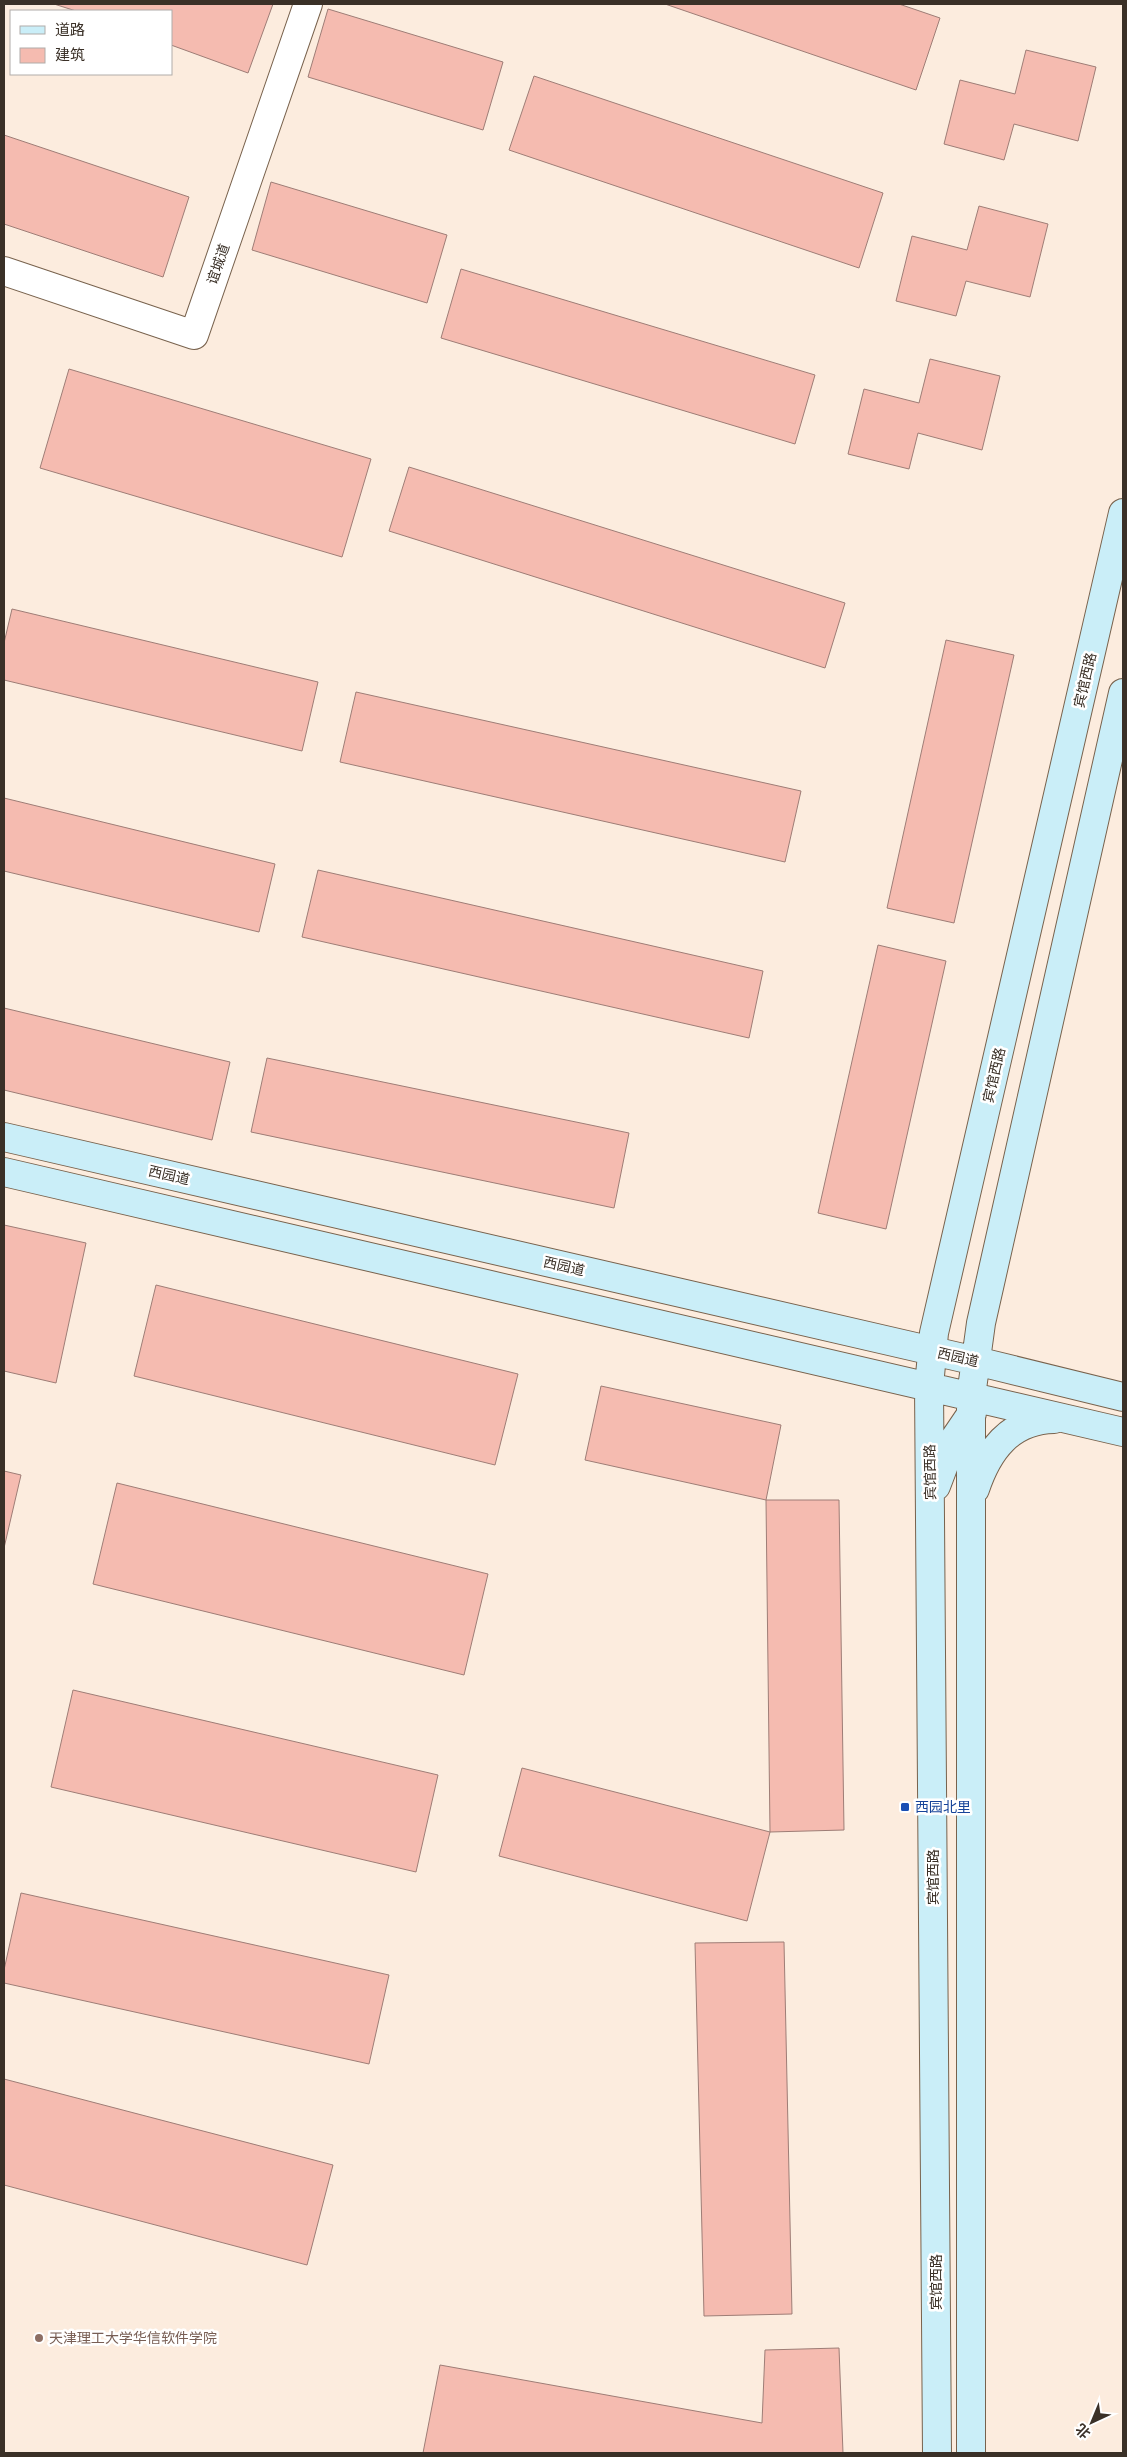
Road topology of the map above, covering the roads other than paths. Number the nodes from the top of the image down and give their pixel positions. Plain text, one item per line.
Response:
1 (308, 4) edge
2 (4, 271) edge
3 (1123, 514) edge
4 (1123, 693) edge
5 (4, 1137) edge
6 (4, 1172) edge
7 (932, 1351) junction
8 (976, 1361) junction
9 (929, 1386) junction
10 (1080, 1386) junction
11 (1123, 1397) edge
12 (977, 1403) junction
13 (1068, 1418) junction
14 (1123, 1432) edge
15 (971, 1501) junction
16 (930, 1504) junction
17 (937, 2453) edge
18 (972, 2453) edge

1 - 2 street, 谊城道
3 - 7 main road, 宾馆西路
4 - 8 main road
5 - 7 main road, 西园道
6 - 9 main road
7 - 8 main road, 西园道
7 - 9 main road, 宾馆西路
8 - 10 main road, 西园道
8 - 12 main road
9 - 12 main road
9 - 16 main road, 宾馆西路
10 - 11 main road, 西园道
10 - 12 main road
12 - 13 main road
12 - 15 main road
12 - 16 main road
13 - 14 main road
13 - 15 main road
15 - 18 main road
16 - 17 main road, 宾馆西路

